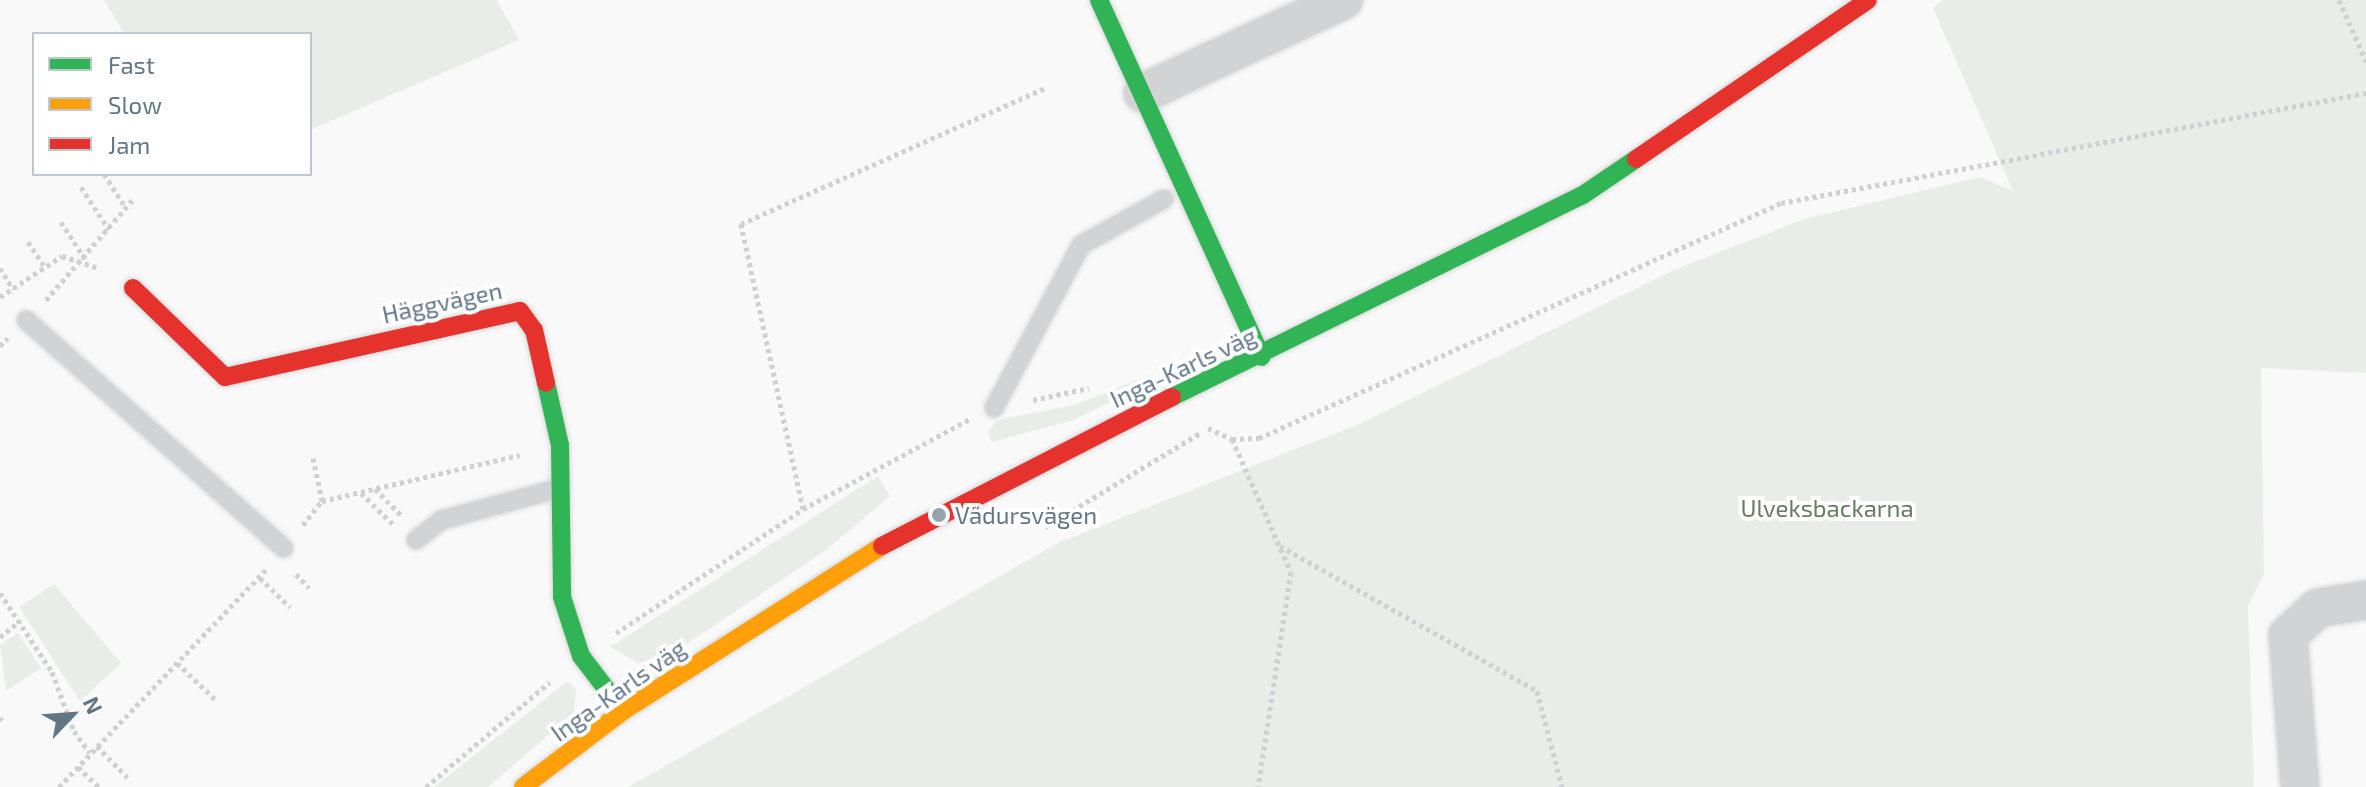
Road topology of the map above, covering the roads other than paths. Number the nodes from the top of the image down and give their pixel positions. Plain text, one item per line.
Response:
1 (1099, 0) edge
2 (1343, 0) edge
3 (1868, 0) edge
4 (1143, 93) junction
5 (1164, 199) dead end
6 (133, 288) dead end
7 (26, 320) dead end
8 (1262, 357) junction
9 (994, 408) road end
10 (560, 488) junction
11 (412, 531) road end
12 (284, 548) dead end
13 (2366, 600) edge
14 (623, 711) junction
15 (523, 787) edge
16 (2300, 787) edge

1 - 4 street
2 - 4 street
3 - 8 street, Inga-Karls väg
4 - 8 street
5 - 9 lane
6 - 10 street, Häggvägen
7 - 12 lane
8 - 14 street, Inga-Karls väg
10 - 11 lane
10 - 14 street, Häggvägen
13 - 16 street
14 - 15 street, Inga-Karls väg

